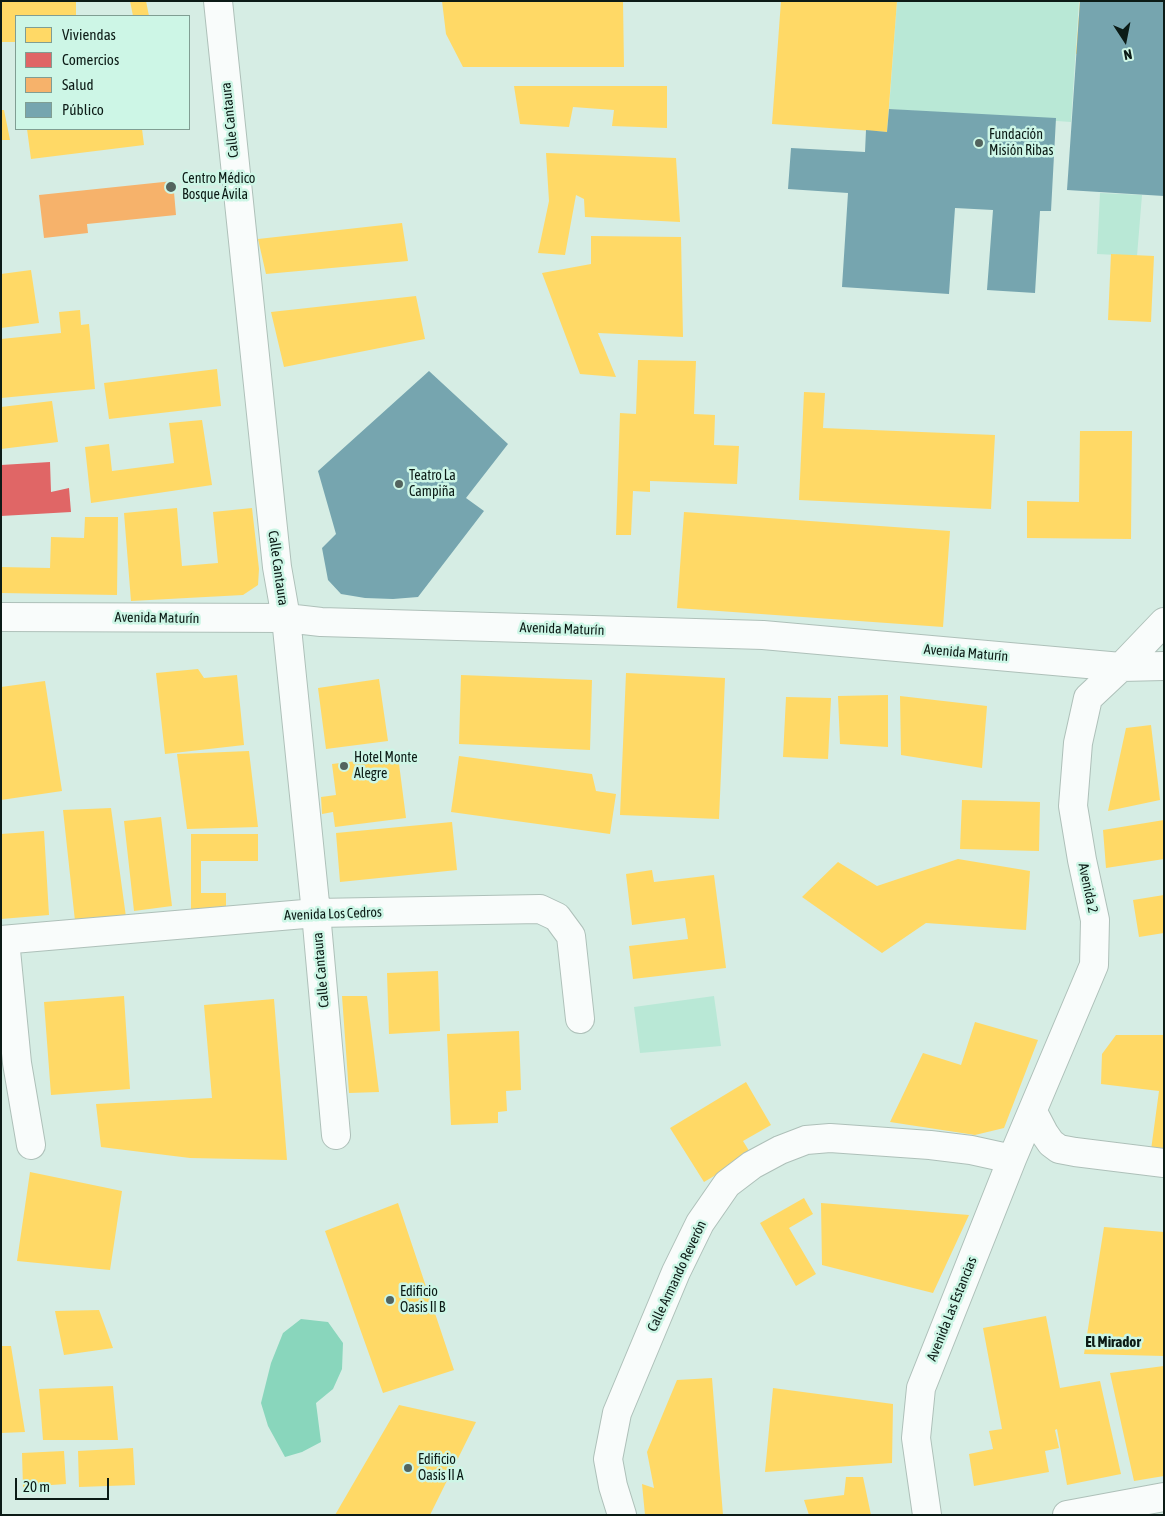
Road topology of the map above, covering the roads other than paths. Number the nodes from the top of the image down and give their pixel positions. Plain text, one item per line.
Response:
1 (218, 1) edge
2 (1, 617) edge
3 (286, 618) junction
4 (1164, 622) edge
5 (1164, 666) edge
6 (1121, 667) junction
7 (316, 913) junction
8 (3, 940) edge
9 (580, 1019) dead end
10 (1033, 1112) junction
11 (336, 1134) dead end
12 (30, 1145) dead end
13 (1012, 1159) junction
14 (1164, 1163) edge
15 (1164, 1497) edge
16 (622, 1515) edge
17 (927, 1515) edge
18 (1068, 1515) edge

1 - 3 street, Calle Cantaura
2 - 3 street, Avenida Maturín
3 - 6 street, Avenida Maturín
3 - 7 street, Calle Cantaura
4 - 6 street, Avenida 2
5 - 6 street, Avenida Maturín
6 - 10 street, Avenida 2
7 - 8 street, Avenida Los Cedros
7 - 9 street, Avenida Los Cedros
7 - 11 street, Calle Cantaura
8 - 12 street
10 - 13 street, Avenida Las Estancias
10 - 14 street
13 - 16 street, Calle Armando Reverón
13 - 17 street, Avenida Las Estancias
15 - 18 street

